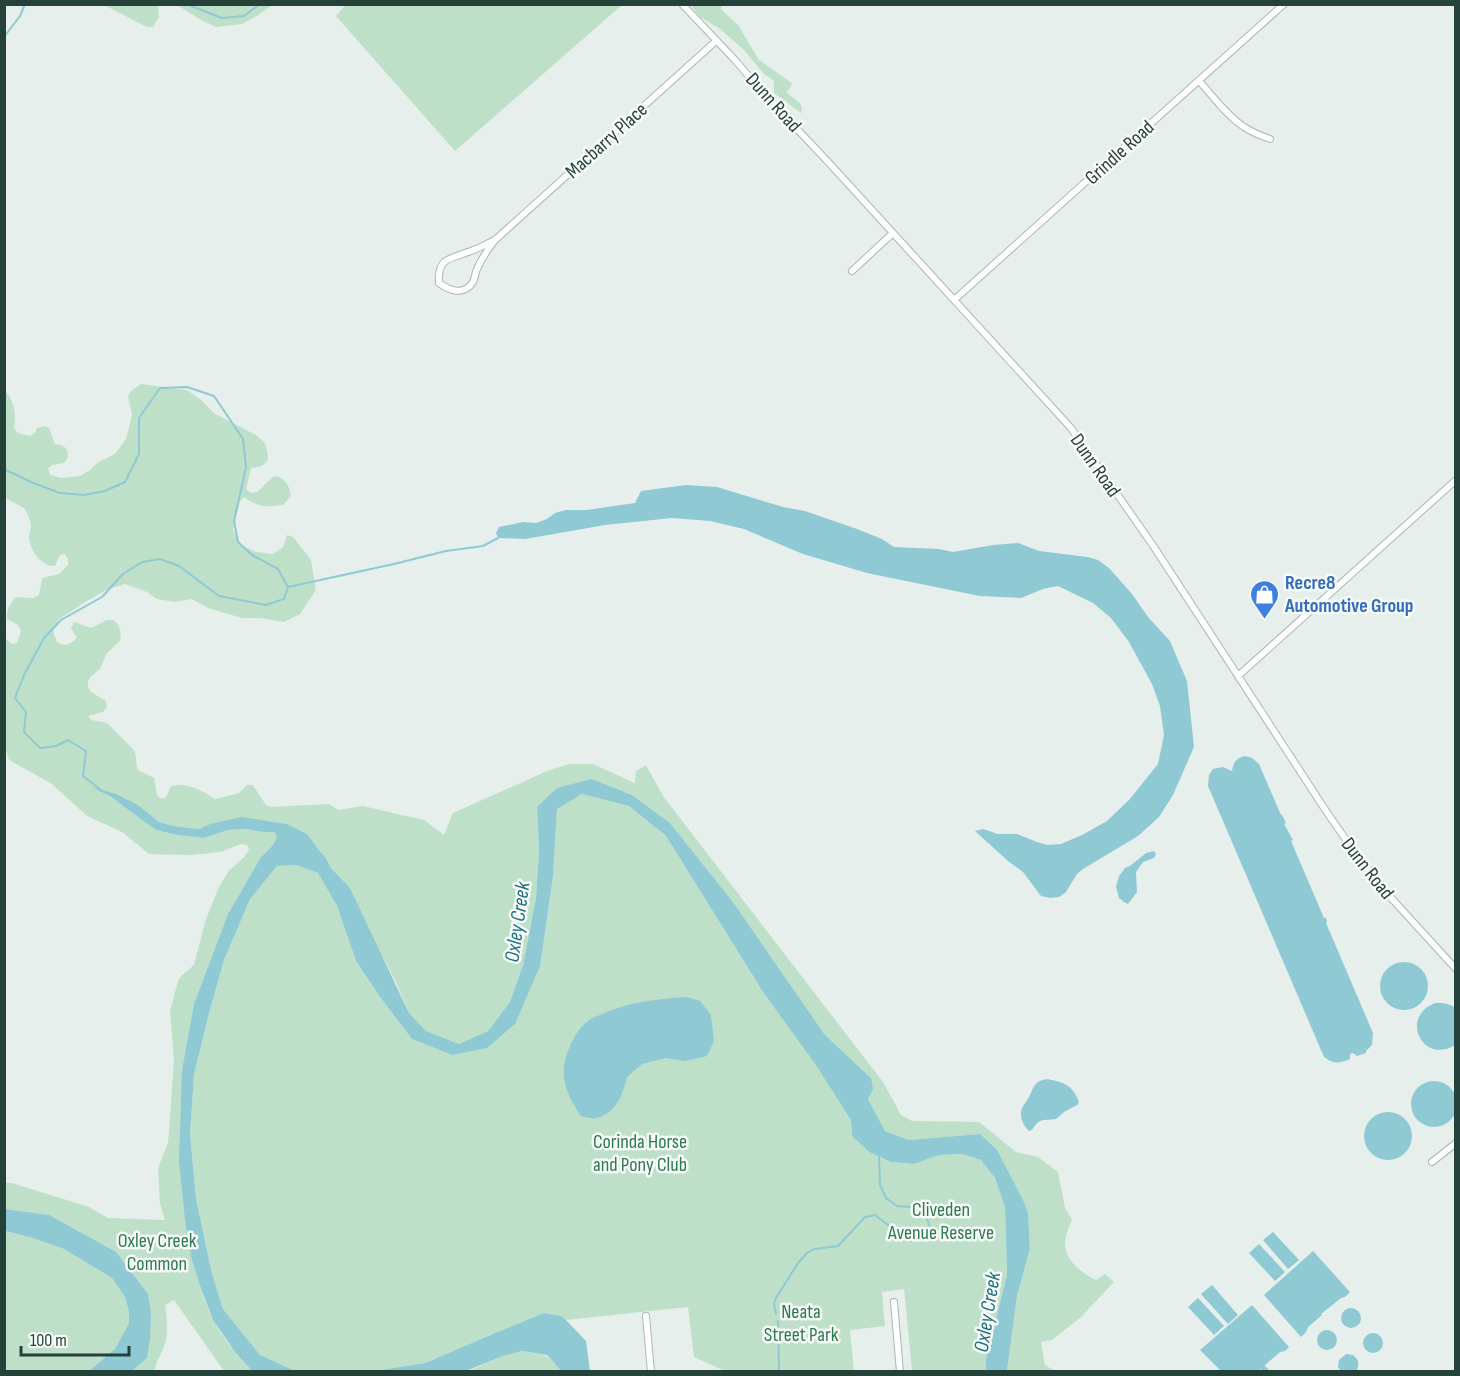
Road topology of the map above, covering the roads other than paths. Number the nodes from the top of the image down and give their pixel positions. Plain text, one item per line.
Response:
1 (682, 4) edge
2 (1284, 4) edge
3 (716, 41) junction
4 (1199, 81) junction
5 (1270, 139) dead end
6 (893, 233) junction
7 (495, 240) junction
8 (852, 271) dead end
9 (954, 300) junction
10 (1455, 480) edge
11 (1238, 676) junction
12 (1455, 969) edge
13 (1455, 1143) edge
14 (1432, 1162) dead end
15 (894, 1302) dead end
16 (646, 1316) dead end
17 (651, 1371) edge
18 (900, 1371) edge

1 - 3 street, Dunn Road
2 - 4 street, Grindle Road
3 - 6 street, Dunn Road
3 - 7 street, Macbarry Place
4 - 5 street
4 - 9 street, Grindle Road
6 - 8 street
6 - 9 street, Dunn Road
7 - 7 street, Macbarry Place
9 - 11 street, Dunn Road
10 - 11 street
11 - 12 street, Dunn Road
13 - 14 street
15 - 18 street
16 - 17 street

